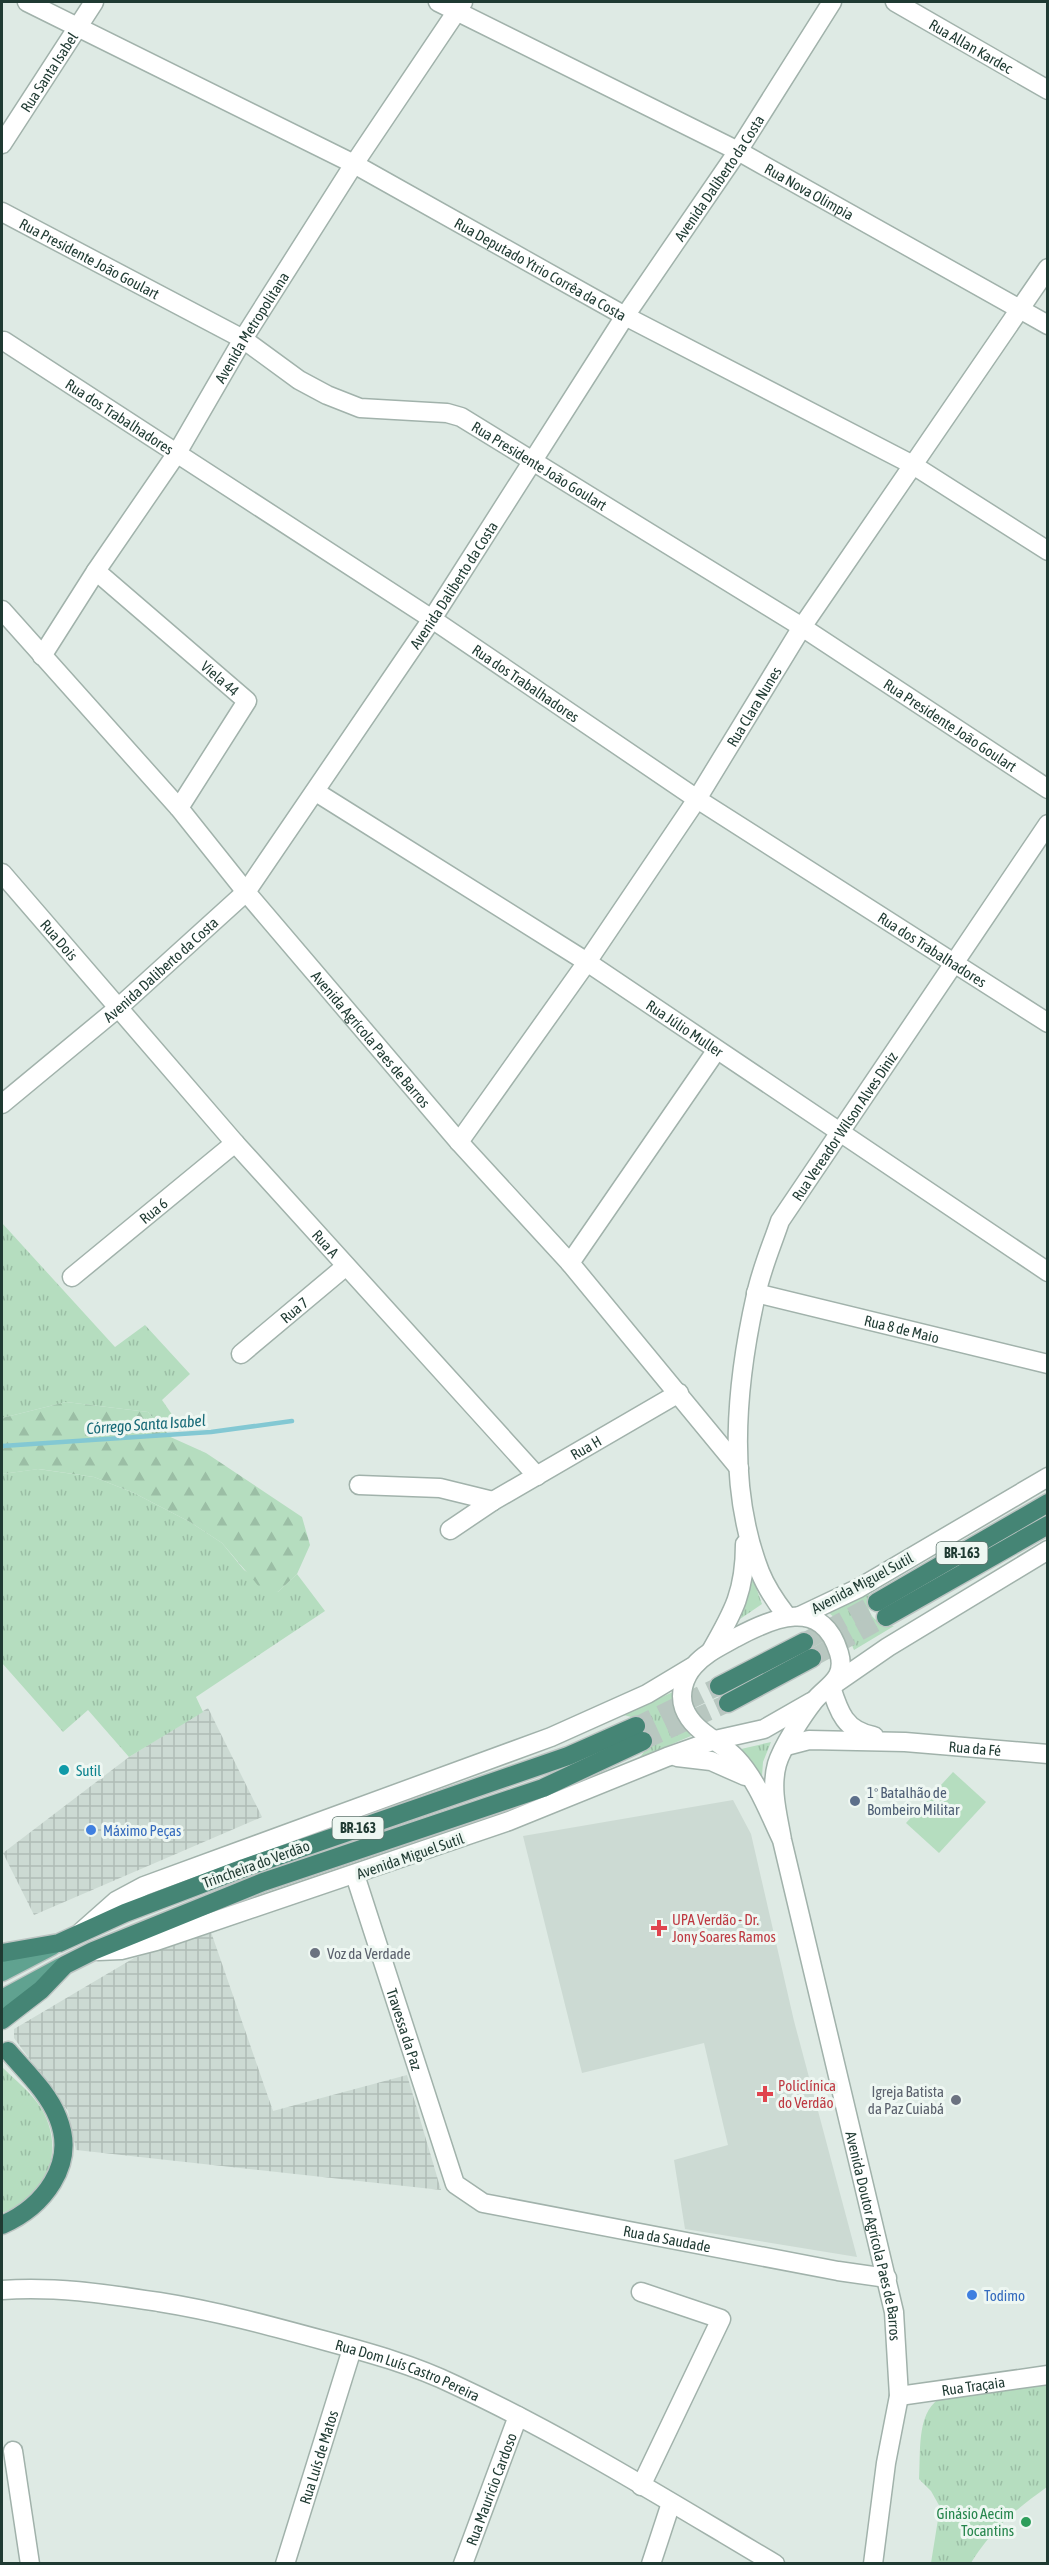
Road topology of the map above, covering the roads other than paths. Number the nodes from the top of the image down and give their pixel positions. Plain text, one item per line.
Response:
1 (27, 2) edge
2 (94, 2) edge
3 (438, 2) edge
4 (832, 2) edge
5 (895, 2) edge
6 (460, 7) edge
7 (77, 28) junction
8 (1047, 90) edge
9 (2, 144) edge
10 (738, 151) junction
11 (354, 164) junction
12 (2, 212) edge
13 (1047, 268) edge
14 (1021, 309) junction
15 (625, 316) junction
16 (1047, 325) edge
17 (243, 339) junction
18 (4, 341) dead end
19 (177, 453) junction
20 (532, 459) junction
21 (913, 465) junction
22 (1047, 551) edge
23 (96, 571) junction
24 (2, 610) edge
25 (432, 619) junction
26 (802, 627) junction
27 (42, 656) junction
28 (1047, 789) edge
29 (316, 792) junction
30 (697, 799) junction
31 (179, 808) junction
32 (1047, 824) edge
33 (2, 873) edge
34 (246, 892) junction
35 (587, 962) junction
36 (953, 965) junction
37 (118, 1008) junction
38 (1047, 1023) edge
39 (716, 1051) junction
40 (2, 1104) edge
41 (840, 1132) junction
42 (459, 1142) junction
43 (235, 1143) junction
44 (570, 1263) junction
45 (346, 1266) junction
46 (1047, 1272) edge
47 (72, 1277) dead end
48 (756, 1293) junction
49 (241, 1354) dead end
50 (1047, 1364) edge
51 (679, 1393) junction
52 (739, 1468) junction
53 (537, 1476) junction
54 (1047, 1477) edge
55 (359, 1485) dead end
56 (493, 1502) junction
57 (1047, 1503) edge
58 (745, 1512) junction
59 (1047, 1525) edge
60 (450, 1530) dead end
61 (1047, 1550) edge
62 (793, 1615) junction
63 (711, 1651) junction
64 (694, 1666) junction
65 (720, 1686) tunnel mouth
66 (831, 1686) junction
67 (814, 1700) junction
68 (728, 1702) tunnel mouth
69 (716, 1740) junction
70 (905, 1742) junction
71 (786, 1746) junction
72 (1047, 1754) edge
73 (667, 1757) junction
74 (753, 1780) junction
75 (782, 1840) junction
76 (355, 1875) junction
77 (81, 1932) junction
78 (59, 1943) junction
79 (93, 1951) junction
80 (2, 1953) edge
81 (65, 1965) junction
82 (2, 1972) edge
83 (2, 1999) edge
84 (2, 2020) edge
85 (8, 2051) dead end
86 (455, 2184) joint
87 (2, 2225) edge
88 (887, 2278) junction
89 (2, 2290) edge
90 (641, 2292) dead end
91 (352, 2349) junction
92 (1047, 2375) edge
93 (899, 2396) junction
94 (518, 2416) junction
95 (12, 2451) dead end
96 (641, 2486) junction
97 (671, 2503) junction
98 (30, 2564) edge
99 (285, 2564) edge
100 (463, 2564) edge
101 (651, 2564) edge
102 (775, 2564) edge
103 (873, 2564) edge

1 - 7 street, Rua Deputado Ytrio Corrêa da Costa
2 - 7 street, Rua Santa Isabel
3 - 6 street, Rua Nova Olimpia
4 - 10 street, Avenida Daliberto da Costa
5 - 8 street, Rua Allan Kardec
6 - 10 street, Rua Nova Olimpia
6 - 11 street, Avenida Metropolitana
7 - 9 street, Rua Santa Isabel
7 - 11 street, Rua Deputado Ytrio Corrêa da Costa
10 - 14 street, Rua Nova Olimpia
10 - 15 street, Avenida Daliberto da Costa
11 - 15 street, Rua Deputado Ytrio Corrêa da Costa
11 - 17 street, Avenida Metropolitana
12 - 17 street, Rua Presidente João Goulart
13 - 14 street, Rua Clara Nunes
14 - 16 street, Rua Nova Olimpia
14 - 21 street, Rua Clara Nunes
15 - 20 street, Avenida Daliberto da Costa
15 - 21 street, Rua Deputado Ytrio Corrêa da Costa
17 - 19 street, Avenida Metropolitana
17 - 20 street, Rua Presidente João Goulart
18 - 19 street, Rua dos Trabalhadores
19 - 23 street, Avenida Metropolitana
19 - 25 street, Rua dos Trabalhadores
20 - 25 street, Avenida Daliberto da Costa
20 - 26 street, Rua Presidente João Goulart
21 - 22 street, Rua Deputado Ytrio Corrêa da Costa
21 - 26 street, Rua Clara Nunes
23 - 27 street, Avenida Metropolitana
23 - 31 street, Viela 44
24 - 27 street, Avenida Agrícola Paes de Barros
25 - 29 street, Avenida Daliberto da Costa
25 - 30 street, Rua dos Trabalhadores
26 - 28 street, Rua Presidente João Goulart
26 - 30 street, Rua Clara Nunes
27 - 31 street, Avenida Agrícola Paes de Barros
29 - 34 street, Avenida Daliberto da Costa
29 - 35 street, Rua Júlio Muller
30 - 35 street, Rua Clara Nunes
30 - 36 street, Rua dos Trabalhadores
31 - 34 street, Avenida Agrícola Paes de Barros
32 - 36 street, Rua Vereador Wilson Alves Diniz
33 - 37 street, Rua Dois
34 - 37 street, Avenida Daliberto da Costa
34 - 42 street, Avenida Agrícola Paes de Barros
35 - 39 street, Rua Júlio Muller
35 - 42 street, Rua Clara Nunes
36 - 38 street, Rua dos Trabalhadores
36 - 41 street, Rua Vereador Wilson Alves Diniz
37 - 40 street, Avenida Daliberto da Costa
37 - 43 street, Rua A
39 - 41 street, Rua Júlio Muller
39 - 44 street
41 - 46 street, Rua Júlio Muller
41 - 48 street, Rua Vereador Wilson Alves Diniz
42 - 44 street, Avenida Agrícola Paes de Barros
43 - 45 street, Rua A
43 - 47 street, Rua 6
44 - 51 street, Avenida Agrícola Paes de Barros
45 - 49 street, Rua 7
45 - 53 street, Rua A
48 - 50 street, Rua 8 de Maio
48 - 52 street, Rua Vereador Wilson Alves Diniz
51 - 52 street, Avenida Agrícola Paes de Barros
51 - 53 street, Rua H
52 - 58 street, Avenida Doutor Agrícola Paes de Barros
53 - 56 street, Rua H
54 - 62 street, Avenida Miguel Sutil
55 - 56 street
56 - 60 street, Rua H
57 - 59 highway, BR-163
58 - 62 street, Avenida Doutor Agrícola Paes de Barros
58 - 63 street, Avenida Doutor Agrícola Paes de Barros
61 - 66 street
62 - 63 street, Avenida Miguel Sutil
62 - 66 street
63 - 64 street, Avenida Doutor Agrícola Paes de Barros
64 - 69 street, Avenida Doutor Agrícola Paes de Barros
64 - 77 street
65 - 68 highway
66 - 67 street, Avenida Doutor Agrícola Paes de Barros
66 - 70 street, Rua da Fé
67 - 69 street, Avenida Miguel Sutil
67 - 71 street, Avenida Doutor Agrícola Paes de Barros
69 - 73 street, Avenida Miguel Sutil
69 - 74 street, Avenida Doutor Agrícola Paes de Barros
70 - 71 street, Rua da Fé
70 - 72 street, Rua da Fé
71 - 75 street, Avenida Doutor Agrícola Paes de Barros
73 - 74 street
73 - 76 street, Avenida Miguel Sutil
74 - 75 street, Avenida Doutor Agrícola Paes de Barros
75 - 88 street, Avenida Doutor Agrícola Paes de Barros
76 - 79 street, Avenida Miguel Sutil
76 - 86 street, Travessa da Paz
77 - 78 highway, BR-163
77 - 79 highway, Trincheira do Verdão / BR-163
78 - 80 highway
78 - 82 main road, BR-163
79 - 81 highway, Avenida Miguel Sutil / BR-163
81 - 83 main road, Avenida Miguel Sutil / BR-163
81 - 84 highway
85 - 87 highway
86 - 88 street, Rua da Saudade
88 - 93 street, Avenida Doutor Agrícola Paes de Barros
89 - 91 street, Rua Dom Luís Castro Pereira
90 - 96 street
91 - 94 street, Rua Dom Luís Castro Pereira
91 - 99 street, Rua Luís de Matos
92 - 93 street, Rua Traçaia
93 - 103 street, Avenida Doutor Agrícola Paes de Barros
94 - 96 street, Rua Dom Luís Castro Pereira
94 - 100 street, Rua Maurício Cardoso
95 - 98 street
96 - 97 street, Rua Dom Luís Castro Pereira
97 - 101 street
97 - 102 street, Rua Dom Luís Castro Pereira

